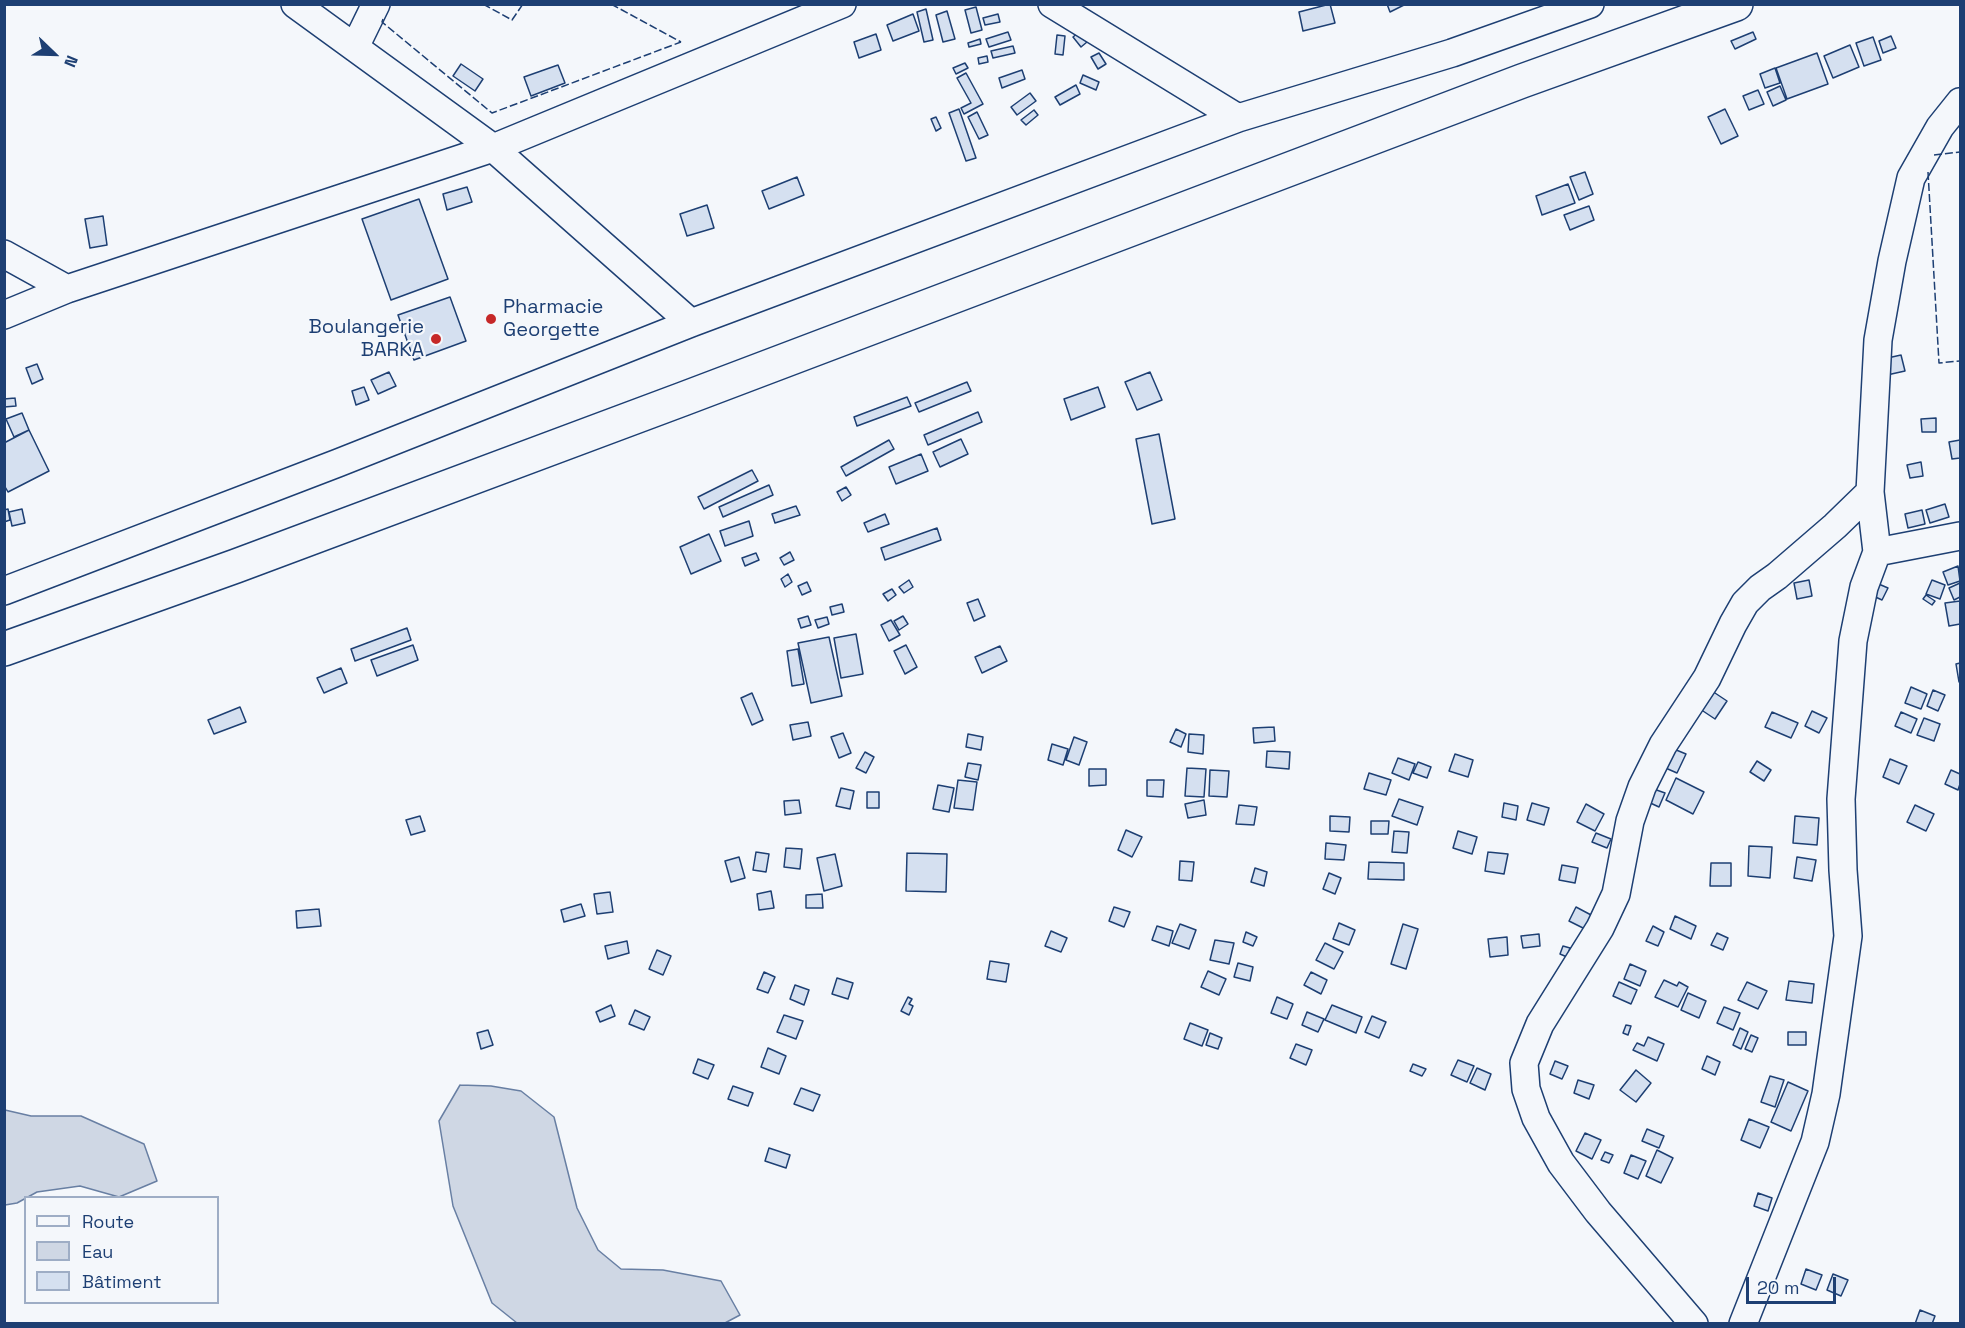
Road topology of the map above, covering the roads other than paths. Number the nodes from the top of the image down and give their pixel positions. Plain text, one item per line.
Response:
1 (295, 4) edge
2 (376, 4) edge
3 (842, 4) edge
4 (1052, 4) edge
5 (1590, 4) edge
6 (1736, 4) edge
7 (355, 47) junction
8 (1960, 102) edge
9 (1238, 118) junction
10 (493, 148) junction
11 (4, 254) edge
12 (67, 289) junction
13 (4, 315) edge
14 (691, 323) junction
15 (1870, 492) junction
16 (1960, 537) edge
17 (1876, 552) junction
18 (4, 591) edge
19 (4, 649) edge
20 (1694, 1323) edge
21 (1743, 1323) edge

1 - 7 street
2 - 7 street
3 - 10 street
4 - 9 street
5 - 9 street
6 - 19 main road
7 - 10 street
8 - 15 street
9 - 14 street
10 - 12 street
10 - 14 street
11 - 12 street
12 - 13 street
14 - 18 street
15 - 17 street
15 - 20 street
16 - 17 street
17 - 21 street

